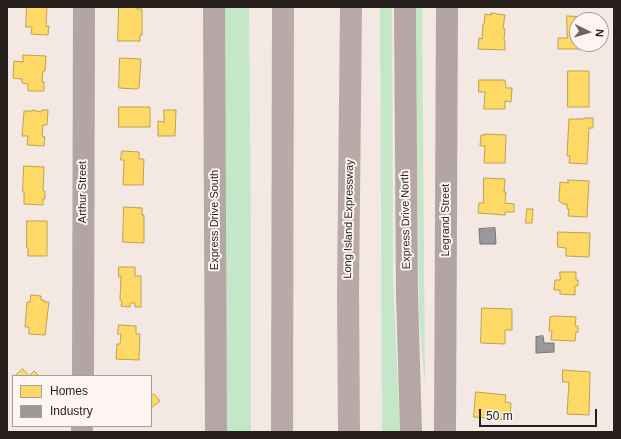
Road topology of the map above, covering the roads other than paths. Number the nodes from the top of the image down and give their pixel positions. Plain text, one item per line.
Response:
1 (84, 7) edge
2 (214, 7) edge
3 (283, 7) edge
4 (351, 7) edge
5 (405, 7) edge
6 (447, 7) edge
7 (83, 375) edge
8 (216, 432) edge
9 (282, 432) edge
10 (349, 432) edge
11 (412, 432) edge
12 (445, 432) edge

1 - 7 street, Arthur Street
2 - 8 main road, Express Drive South
3 - 9 highway
4 - 10 highway, Long Island Expressway
5 - 11 main road, Express Drive North
6 - 12 street, Legrand Street

